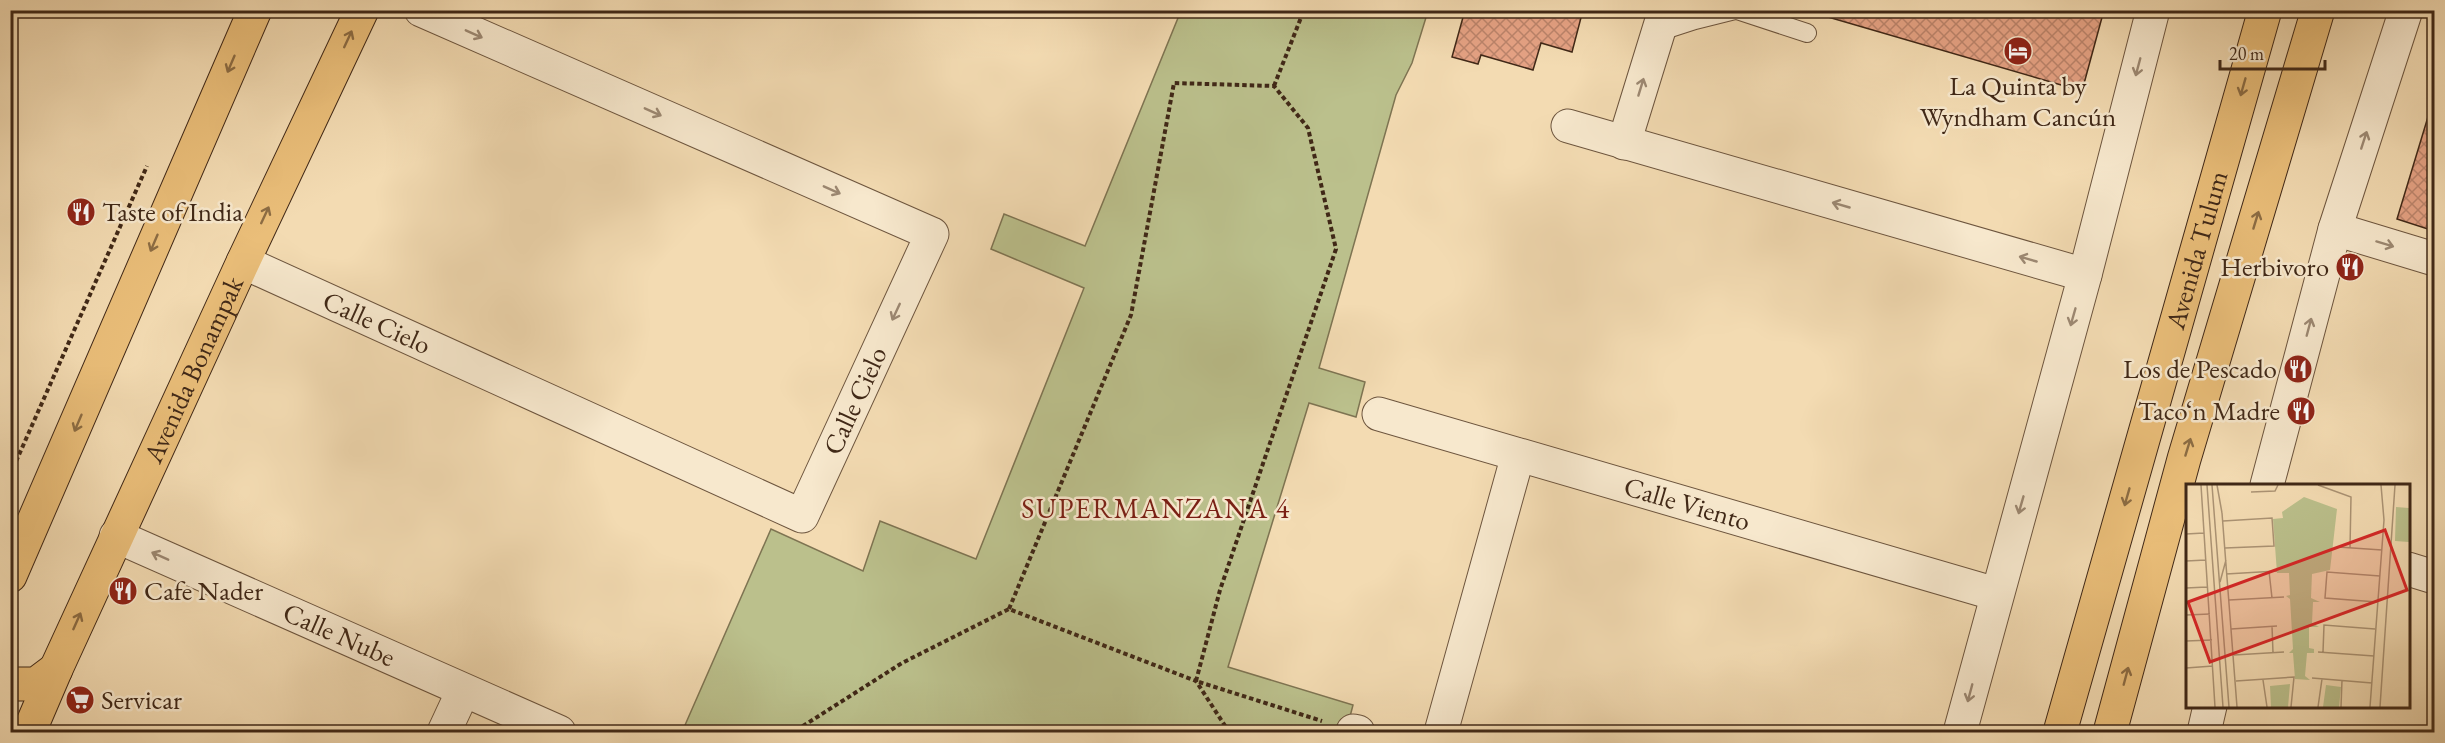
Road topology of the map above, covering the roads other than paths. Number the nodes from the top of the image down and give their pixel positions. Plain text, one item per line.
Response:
1 (255, 10) edge
2 (362, 10) edge
3 (421, 10) edge
4 (1736, 10) edge
5 (2153, 10) edge
6 (2265, 10) edge
7 (2318, 10) edge
8 (2406, 10) edge
9 (1662, 21) edge
10 (1807, 33) dead end
11 (1568, 126) dead end
12 (1624, 143) junction
13 (2335, 229) junction
14 (2434, 259) edge
15 (243, 262) junction
16 (2085, 275) junction
17 (1379, 414) dead end
18 (1518, 455) junction
19 (2267, 484) edge
20 (116, 536) junction
21 (2409, 569) edge
22 (10, 576) edge
23 (2434, 577) edge
24 (1996, 594) junction
25 (56, 669) junction
26 (10, 684) edge
27 (463, 691) junction
28 (2210, 707) edge
29 (29, 732) edge
30 (444, 732) edge
31 (559, 732) edge
32 (1441, 732) edge
33 (1960, 732) edge
34 (2060, 732) edge
35 (2110, 732) edge
36 (2204, 732) edge

1 -> 22 main road
15 -> 2 main road, Avenida Bonampak
3 -> 15 street, Calle Cielo
4 - 9 lane
4 - 10 lane
5 -> 16 street
6 -> 34 main road, Avenida Tulum
35 -> 7 main road, Avenida Tulum
13 -> 8 street
12 -> 9 street
11 - 12 street
16 -> 12 street
13 -> 14 street
19 -> 13 street
15 - 20 main road, Avenida Bonampak
16 -> 24 street
17 - 18 street, Calle Viento
18 - 24 street, Calle Viento
18 - 32 street
25 -> 20 main road, Avenida Bonampak
27 -> 20 street, Calle Nube
21 - 23 street
24 -> 33 street
25 - 26 main road
25 - 29 main road, Avenida Bonampak
27 - 30 street
27 - 31 street, Calle Nube
28 - 36 street

